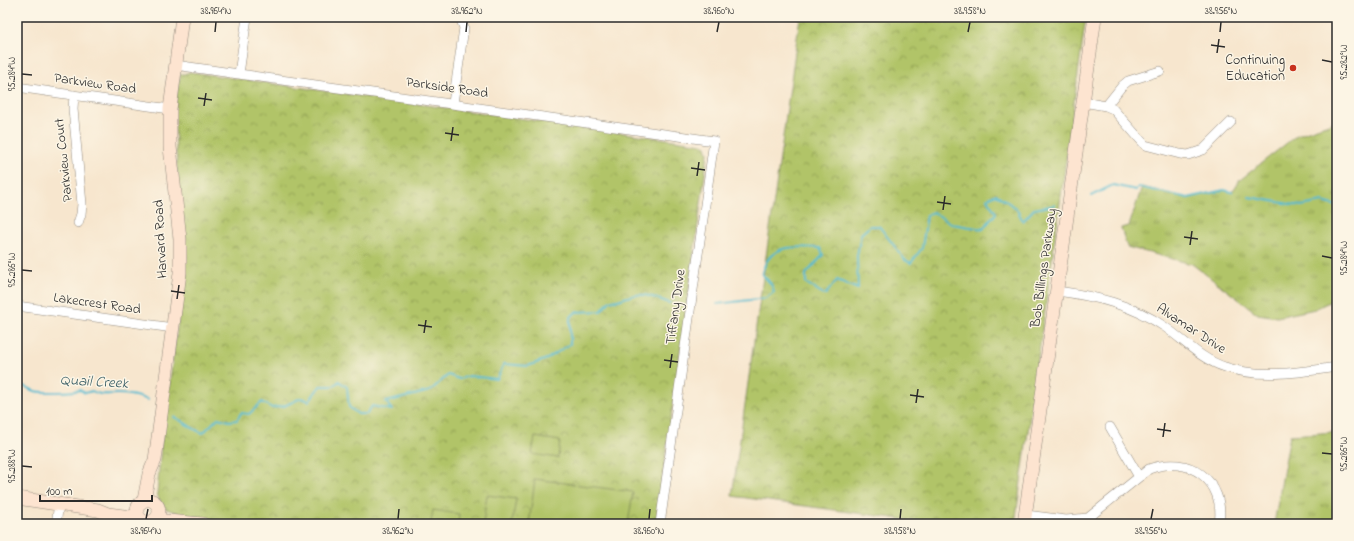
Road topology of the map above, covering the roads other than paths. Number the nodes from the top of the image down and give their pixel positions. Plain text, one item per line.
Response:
1 (182, 17) edge
2 (248, 17) edge
3 (460, 17) edge
4 (1095, 17) edge
5 (175, 65) junction
6 (1160, 71) dead end
7 (239, 74) junction
8 (17, 87) edge
9 (74, 95) junction
10 (1083, 102) junction
11 (454, 103) junction
12 (1106, 106) junction
13 (170, 109) junction
14 (1231, 122) dead end
15 (714, 141) joint
16 (78, 223) dead end
17 (1057, 291) junction
18 (17, 306) edge
19 (173, 328) junction
20 (1337, 367) edge
21 (1110, 427) dead end
22 (1139, 477) junction
23 (17, 498) edge
24 (59, 504) junction
25 (150, 507) junction
26 (98, 510) junction
27 (1025, 519) edge
28 (1088, 521) edge
29 (198, 523) edge
30 (56, 524) edge
31 (660, 524) edge
32 (1218, 524) edge

1 - 5 street, Harvard Road
2 - 7 street
3 - 11 street
4 - 10 street, Bob Billings Parkway
5 - 7 street, Parkside Road
5 - 13 street, Harvard Road
6 - 12 street
7 - 11 street, Parkside Road
8 - 9 street, Parkview Road
9 - 13 street, Parkview Road
9 - 16 street, Parkview Court
10 - 12 street
10 - 17 street, Bob Billings Parkway
11 - 15 street, Parkside Road
12 - 14 street
13 - 19 street, Harvard Road
15 - 31 street, Tiffany Drive
17 - 20 street, Alvamar Drive
17 - 27 street, Bob Billings Parkway
18 - 19 street, Lakecrest Road
19 - 25 street, Harvard Road
21 - 22 street
22 - 28 street
22 - 32 street
23 - 24 street
24 - 26 street
24 - 30 street
25 - 26 street
25 - 26 street
25 - 29 street
27 - 28 street

